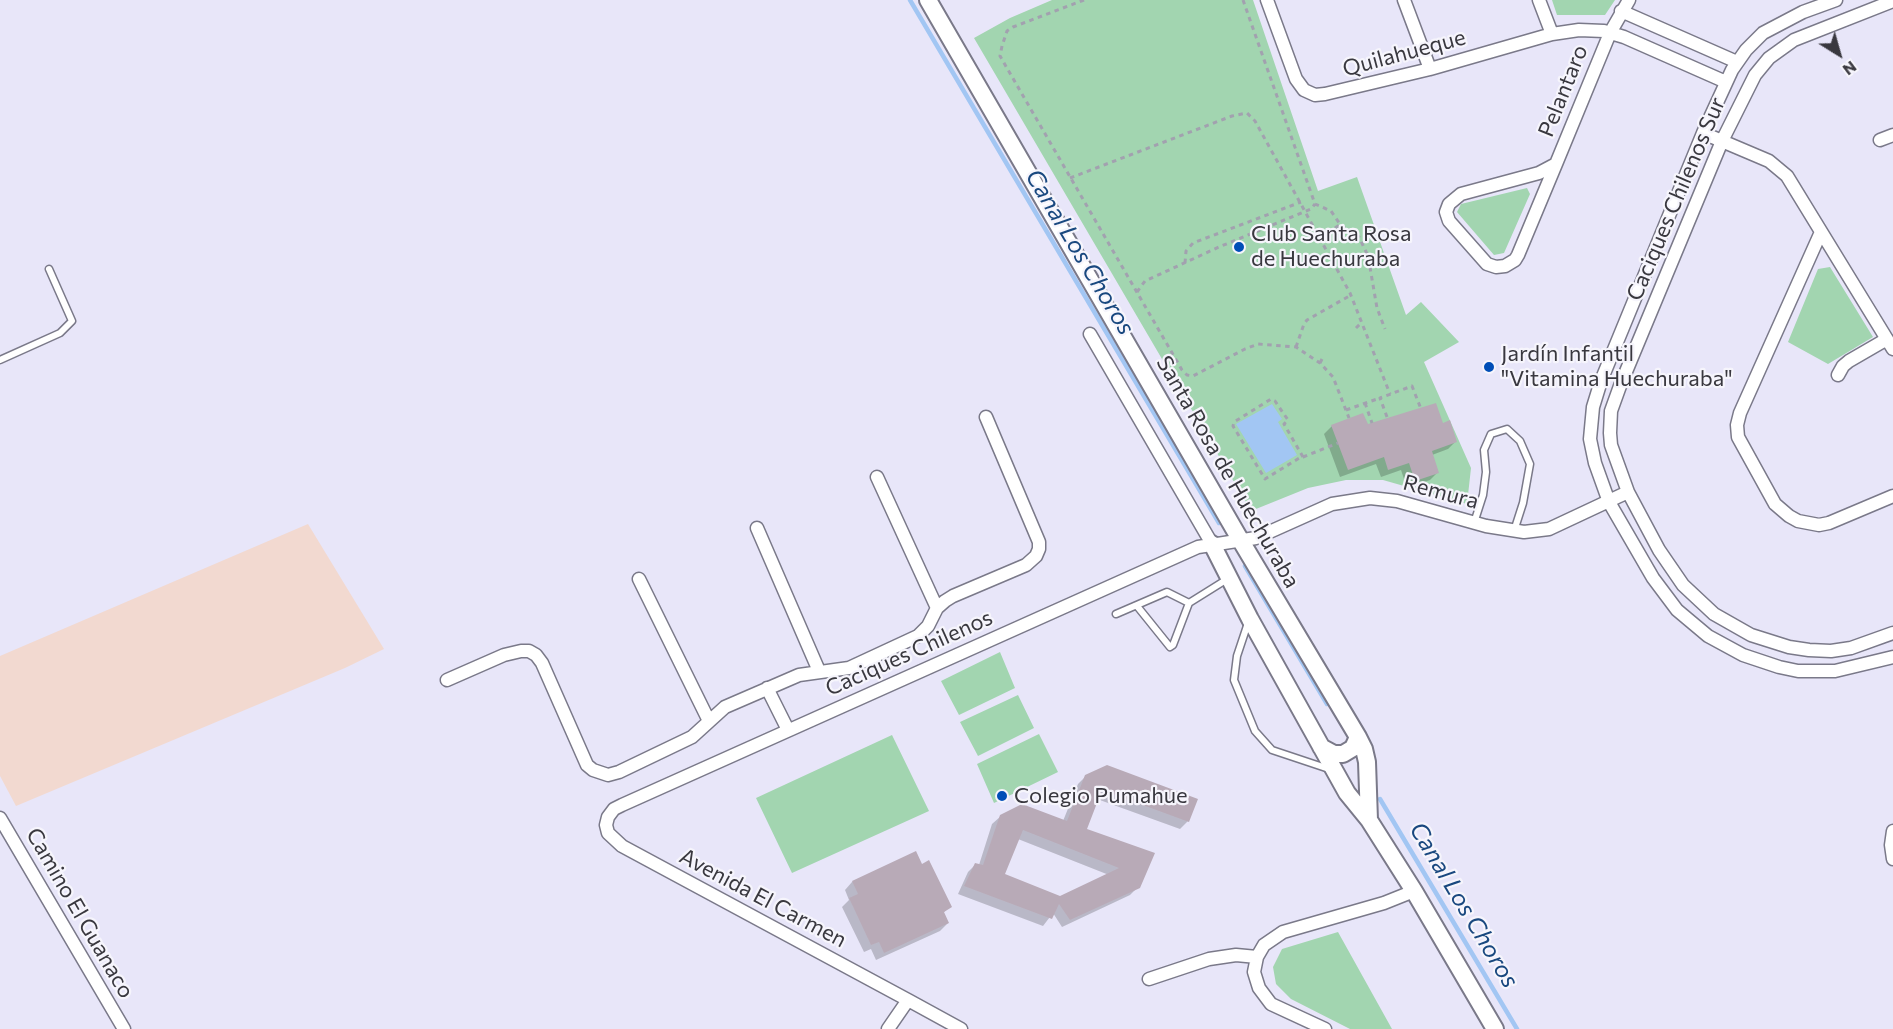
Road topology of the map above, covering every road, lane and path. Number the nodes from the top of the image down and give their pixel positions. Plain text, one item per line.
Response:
1 (928, 0) edge
2 (1084, 0) edge
3 (1243, 0) edge
4 (1267, 0) edge
5 (1404, 0) edge
6 (1539, 0) edge
7 (1629, 0) edge
8 (1836, 0) edge
9 (1893, 1) edge
10 (1622, 11) junction
11 (1610, 33) junction
12 (1552, 34) junction
13 (1737, 62) junction
14 (1430, 69) junction
15 (1726, 82) junction
16 (1703, 134) junction
17 (1893, 135) edge
18 (1880, 140) dead end
19 (1722, 141) junction
20 (1556, 164) junction
21 (1069, 178) junction
22 (1301, 202) junction
23 (1315, 204) junction
24 (1305, 210) junction
25 (1341, 224) junction
26 (1821, 232) junction
27 (1320, 238) junction
28 (1185, 263) junction
29 (49, 269) dead end
30 (1137, 292) junction
31 (1351, 295) junction
32 (1362, 322) junction
33 (1356, 328) dead end
34 (1385, 328) dead end
35 (1090, 334) dead end
36 (1890, 344) edge
37 (1296, 347) junction
38 (1323, 357) dead end
39 (0, 360) edge
40 (1320, 363) junction
41 (1838, 375) dead end
42 (1390, 394) junction
43 (1380, 398) junction
44 (1365, 403) junction
45 (1421, 409) dead end
46 (1346, 410) junction
47 (986, 417) dead end
48 (1387, 417) dead end
49 (1349, 418) dead end
50 (1372, 423) dead end
51 (1338, 443) dead end
52 (1303, 457) junction
53 (878, 477) dead end
54 (1628, 492) junction
55 (1893, 496) edge
56 (1609, 501) junction
57 (1474, 523) junction
58 (757, 528) dead end
59 (1513, 531) junction
60 (1241, 541) junction
61 (1212, 544) junction
62 (1230, 578) junction
63 (639, 579) dead end
64 (1189, 603) junction
65 (1137, 606) junction
66 (937, 608) junction
67 (1706, 608) junction
68 (1116, 614) dead end
69 (1250, 620) junction
70 (1692, 624) junction
71 (1893, 633) edge
72 (1893, 657) edge
73 (819, 671) junction
74 (447, 680) dead end
75 (767, 688) junction
76 (708, 721) junction
77 (789, 730) junction
78 (1358, 737) junction
79 (1321, 747) junction
80 (1334, 770) junction
81 (0, 818) edge
82 (1369, 820) junction
83 (606, 825) joint
84 (1893, 831) edge
85 (1893, 859) edge
86 (1414, 891) junction
87 (1257, 957) junction
88 (1149, 979) dead end
89 (908, 1000) junction
90 (889, 1028) edge
91 (124, 1029) edge
92 (960, 1029) edge
93 (1325, 1029) edge
94 (1496, 1029) edge

1 - 60 street, Santa Rosa de Huechuraba
2 - 21 path
3 - 23 path
4 - 14 street, Quilahueque
5 - 14 street
6 - 12 street
7 - 10 street, Pelantaro
8 - 13 street, Caciques Chilenos Sur
9 - 19 street, Caciques Chilenos Sur
10 - 11 street, Pelantaro
10 - 13 street
11 - 12 street, Quilahueque
11 - 15 street, Quilahueque
11 - 20 street, Pelantaro
12 - 14 street, Quilahueque
13 - 15 street, Caciques Chilenos Sur
15 - 16 street, Caciques Chilenos Sur
16 - 19 street
16 - 56 street, Caciques Chilenos Sur
17 - 18 street
19 - 26 street
19 - 54 street, Caciques Chilenos Sur
20 - 20 street, Pelantaro
21 - 22 path
21 - 30 path
22 - 24 path
22 - 28 path
23 - 24 path
23 - 25 path
24 - 27 path
24 - 28 path
25 - 27 path
25 - 34 path
26 - 36 street
26 - 55 street
27 - 31 path
28 - 30 path
29 - 39 lane
30 - 37 path
31 - 32 path
31 - 37 path
32 - 33 path
32 - 42 path
35 - 61 street, Santa Rosa de Huechuraba
36 - 41 street
37 - 40 path
38 - 40 path
40 - 46 path
42 - 43 path
42 - 45 path
43 - 44 path
43 - 48 path
44 - 46 path
44 - 50 path
46 - 49 path
47 - 66 street
51 - 52 path
52 - 52 path
53 - 66 street
54 - 56 street, Remura
54 - 67 street, Caciques Chilenos Sur
56 - 59 street, Remura
56 - 70 street, Caciques Chilenos Sur
57 - 59 street, Remura
57 - 59 lane
57 - 60 street, Remura
58 - 73 street
60 - 61 street, Caciques Chilenos
60 - 78 street, Santa Rosa de Huechuraba
61 - 62 street, Santa Rosa de Huechuraba
61 - 77 street, Caciques Chilenos
62 - 64 lane
62 - 69 street, Santa Rosa de Huechuraba
63 - 76 street
64 - 65 lane
64 - 65 lane
65 - 68 lane
66 - 73 street
67 - 70 street
67 - 71 street, Caciques Chilenos Sur
69 - 79 street, Santa Rosa de Huechuraba
69 - 80 lane
70 - 72 street, Caciques Chilenos Sur
73 - 75 street
74 - 76 street
75 - 76 street
75 - 77 street
77 - 83 street, Caciques Chilenos
78 - 79 street
78 - 82 street, Santa Rosa de Huechuraba
79 - 80 street, Santa Rosa de Huechuraba
80 - 82 street, Santa Rosa de Huechuraba
81 - 91 street, Camino El Guanaco
82 - 86 street, Santa Rosa de Huechuraba
83 - 89 street, Avenida El Carmen
84 - 85 street
86 - 87 street
86 - 94 street, Santa Rosa de Huechuraba
87 - 88 street
87 - 93 street
89 - 90 street
89 - 92 street, Avenida El Carmen

